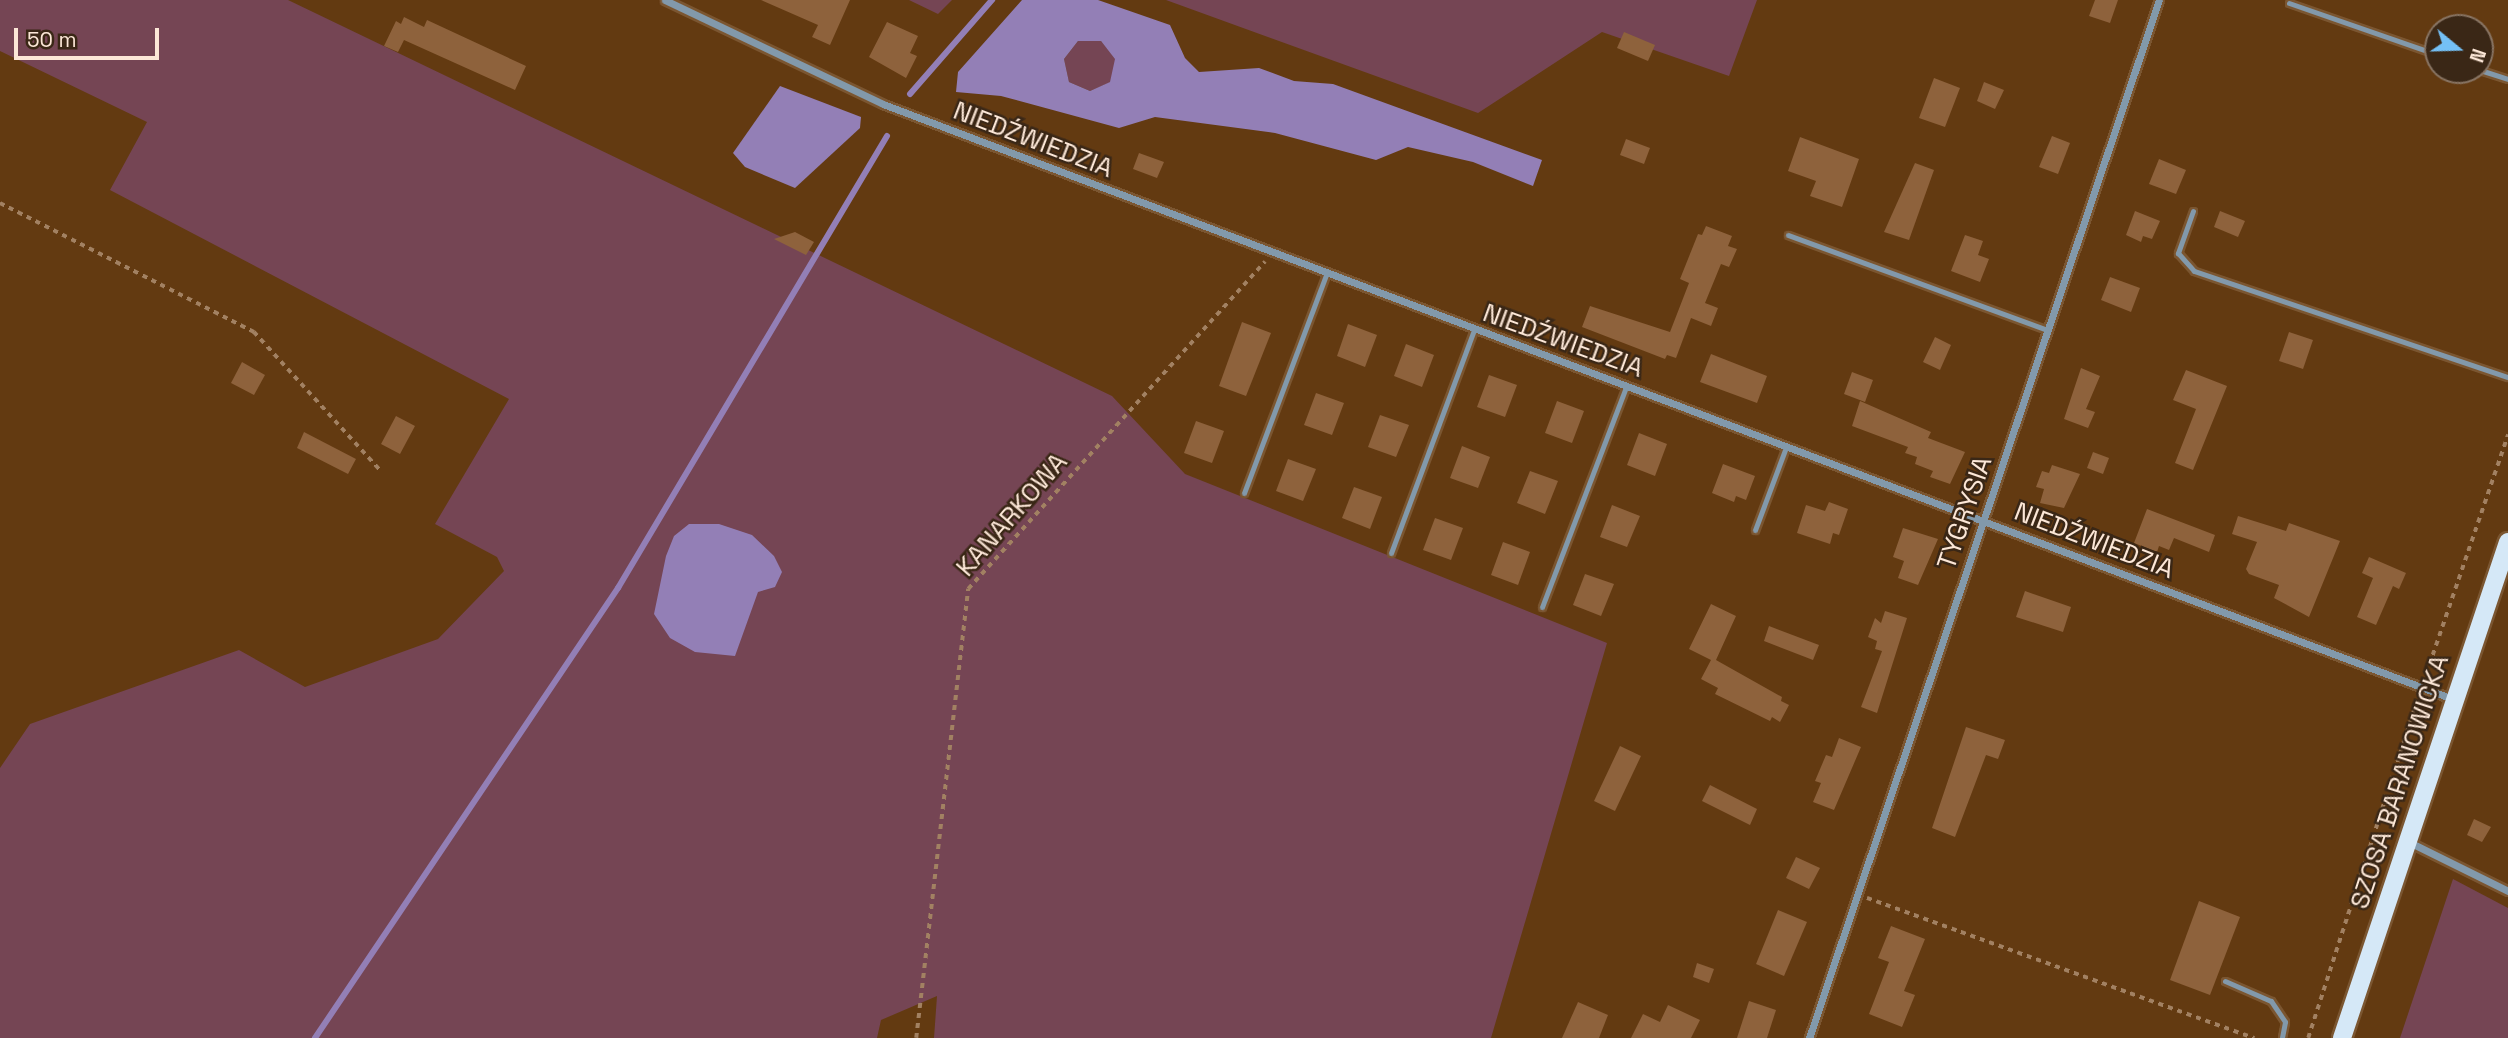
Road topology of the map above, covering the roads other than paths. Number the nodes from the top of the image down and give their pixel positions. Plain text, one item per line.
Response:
1 (665, 0) edge
2 (2159, 0) edge
3 (2289, 3) dead end
4 (2424, 50) edge
5 (2193, 211) dead end
6 (1788, 235) dead end
7 (1326, 275) junction
8 (1474, 330) junction
9 (2048, 330) junction
10 (2508, 377) edge
11 (1626, 387) junction
12 (1786, 447) junction
13 (1244, 493) dead end
14 (1984, 522) junction
15 (1755, 530) dead end
16 (2508, 542) edge
17 (1391, 553) dead end
18 (1542, 607) dead end
19 (2455, 700) junction
20 (2408, 841) junction
21 (2508, 891) edge
22 (2225, 981) dead end
23 (1809, 1038) edge
24 (2282, 1038) edge
25 (2342, 1038) edge

1 - 7 street, NIEDŹWIEDZIA
2 - 9 street, TYGRYSIA
3 - 4 lane
5 - 10 lane
6 - 9 lane
7 - 8 street, NIEDŹWIEDZIA
7 - 13 lane
8 - 11 street, NIEDŹWIEDZIA
8 - 17 lane
9 - 14 street, TYGRYSIA
11 - 12 street, NIEDŹWIEDZIA
11 - 18 lane
12 - 14 street, NIEDŹWIEDZIA
12 - 15 lane
14 - 19 street, NIEDŹWIEDZIA
14 - 23 street, TYGRYSIA
16 - 19 main road, SZOSA BARANOWICKA
19 - 20 main road, SZOSA BARANOWICKA
20 - 21 street
20 - 25 main road, SZOSA BARANOWICKA
22 - 24 lane

